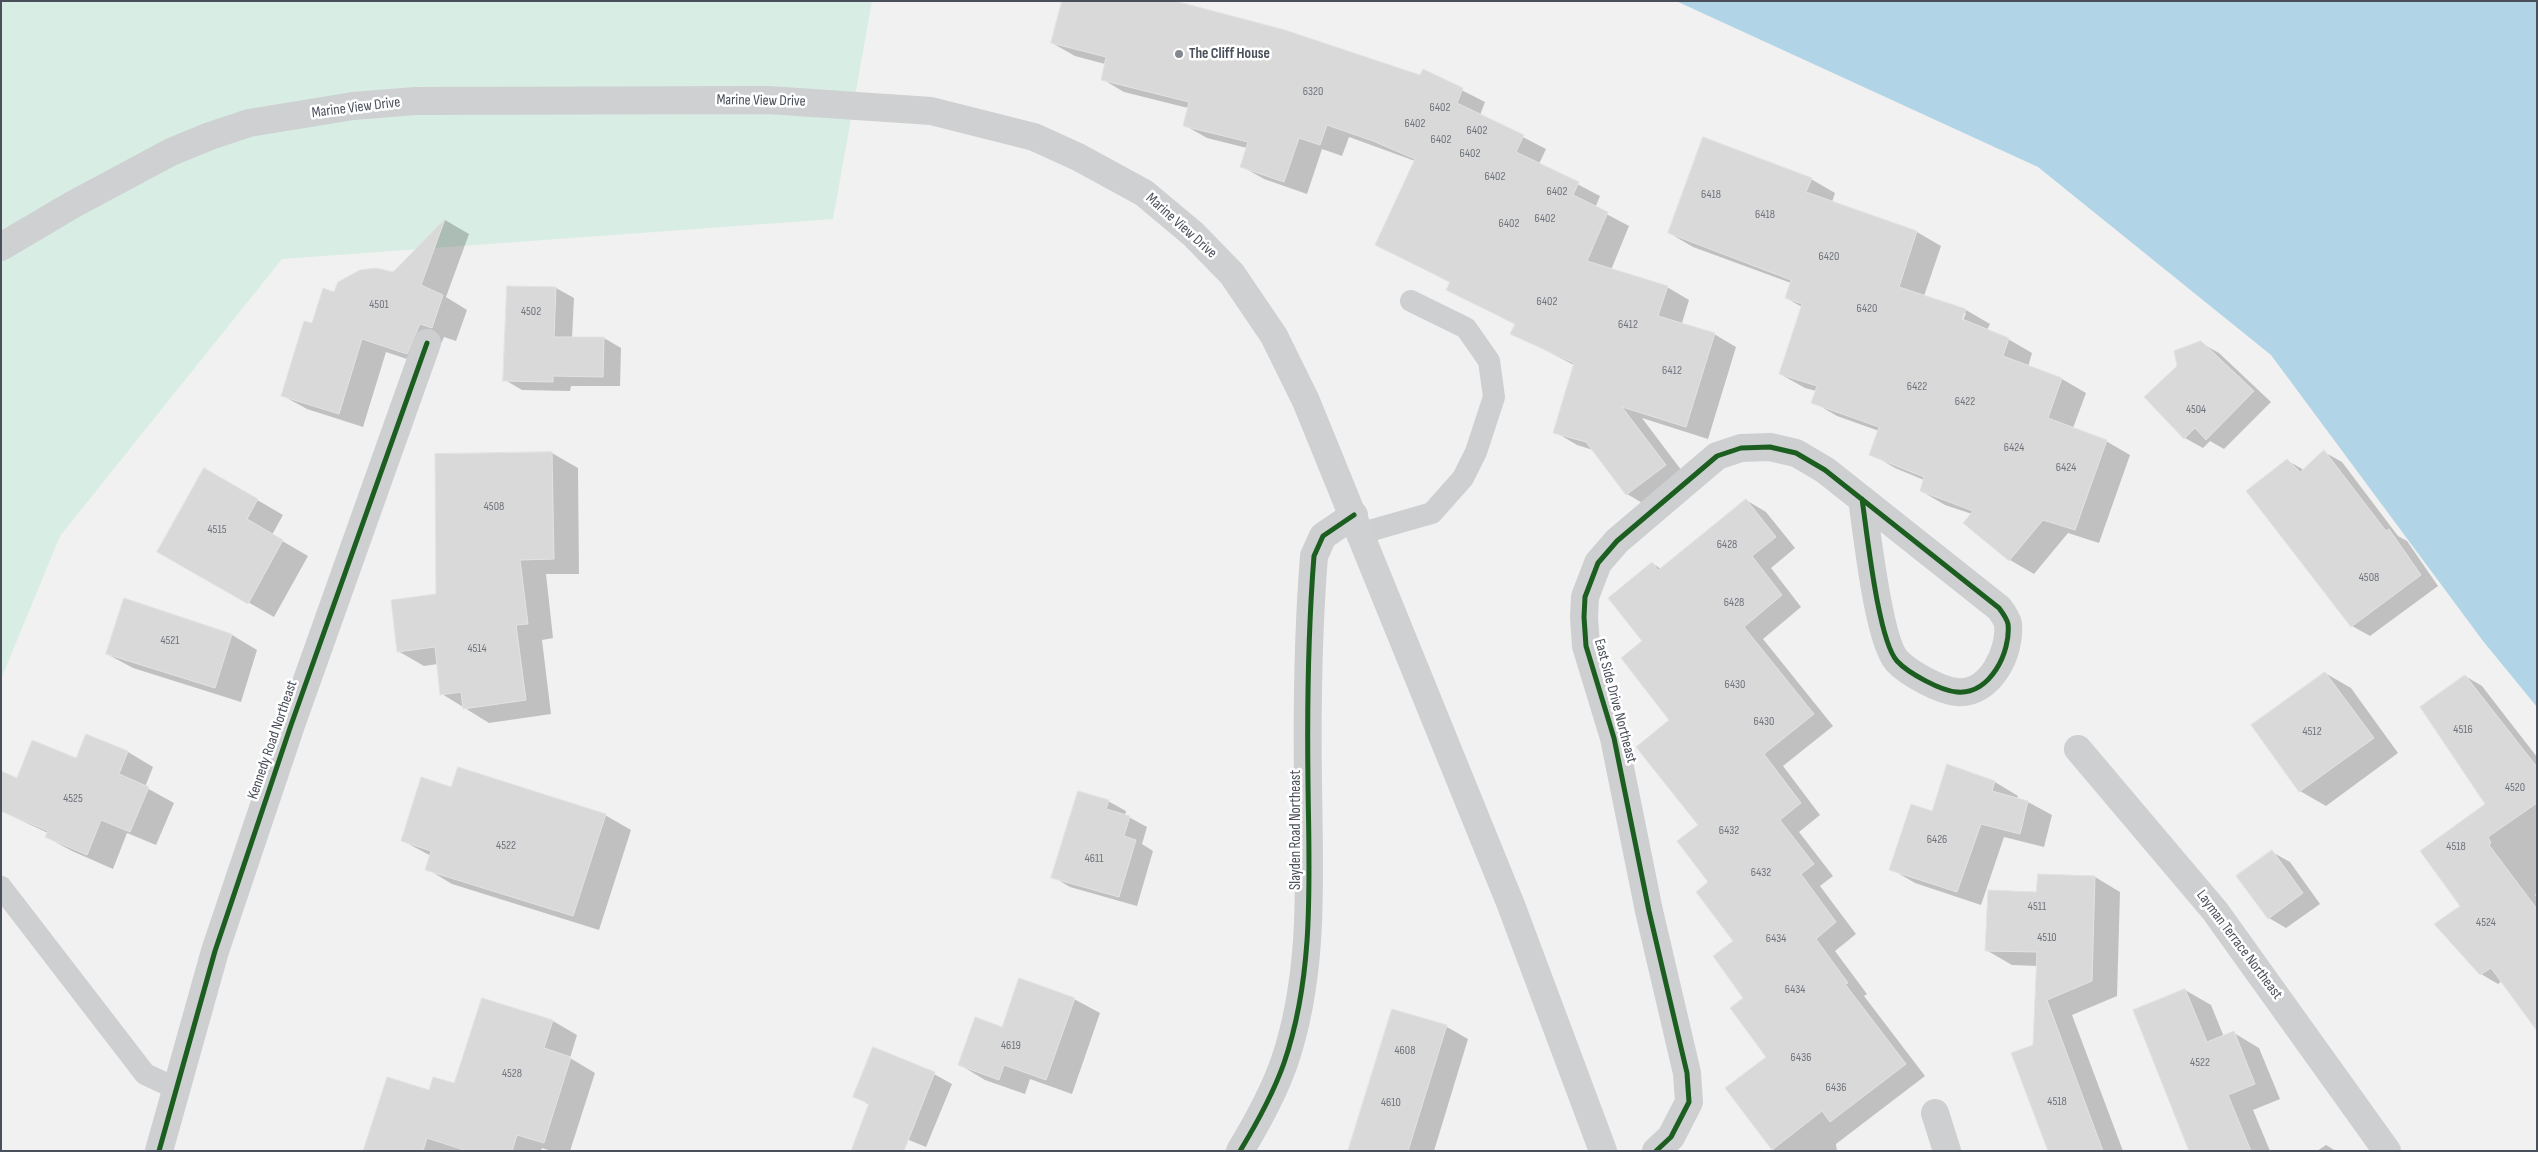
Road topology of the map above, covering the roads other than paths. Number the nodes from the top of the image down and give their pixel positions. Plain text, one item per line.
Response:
1 (1, 247) edge
2 (1411, 301) dead end
3 (427, 342) dead end
4 (1862, 499) junction
5 (1358, 524) junction
6 (2078, 749) dead end
7 (1, 887) edge
8 (177, 1089) junction
9 (1935, 1113) dead end
10 (159, 1151) edge
11 (1240, 1151) edge
12 (1604, 1151) edge
13 (1656, 1151) edge
14 (1947, 1151) edge
15 (2387, 1151) edge

1 - 5 main road, Marine View Drive
2 - 5 lane
3 - 8 street, Kennedy Road Northeast
4 - 4 street, East Side Drive Northeast
4 - 13 street, East Side Drive Northeast
5 - 11 street, Slayden Road Northeast
5 - 12 main road
6 - 15 street, Layman Terrace Northeast
7 - 8 lane
8 - 10 street, Kennedy Road Northeast
9 - 14 street

